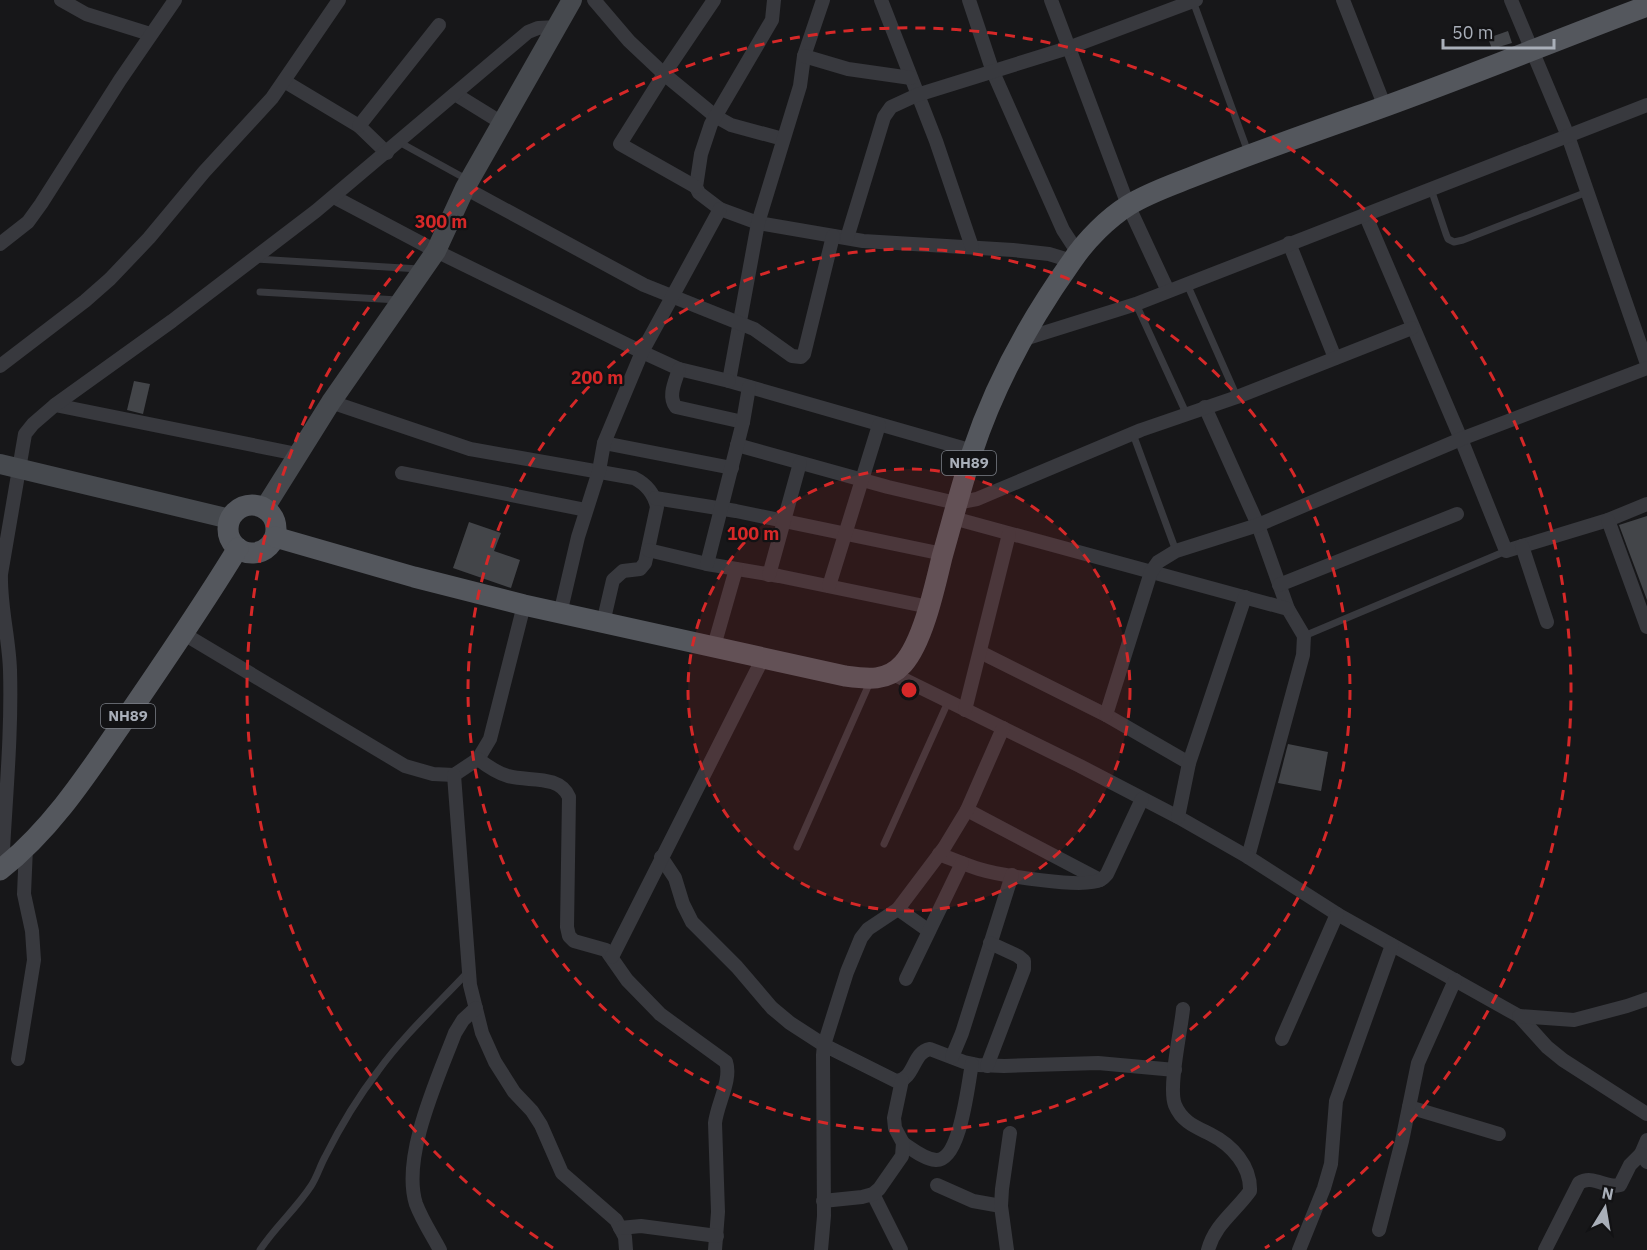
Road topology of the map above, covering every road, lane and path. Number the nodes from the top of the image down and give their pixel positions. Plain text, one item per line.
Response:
1 (61, 0) edge
2 (175, 0) edge
3 (339, 0) edge
4 (572, 0) edge
5 (594, 0) edge
6 (714, 0) edge
7 (774, 0) edge
8 (824, 0) edge
9 (880, 0) edge
10 (969, 0) edge
11 (1050, 0) edge
12 (1343, 0) edge
13 (1511, 0) edge
14 (1194, 1) edge
15 (1647, 6) edge
16 (438, 25) dead end
17 (557, 27) junction
18 (150, 34) junction
19 (1068, 48) junction
20 (1533, 49) junction
21 (804, 56) junction
22 (993, 72) junction
23 (664, 74) junction
24 (911, 78) junction
25 (284, 81) junction
26 (455, 94) junction
27 (918, 95) junction
28 (1647, 105) edge
29 (1385, 107) junction
30 (715, 116) junction
31 (502, 123) junction
32 (359, 126) junction
33 (1568, 136) junction
34 (783, 139) junction
35 (399, 142) junction
36 (387, 153) junction
37 (1249, 154) junction
38 (467, 185) junction
39 (696, 187) junction
40 (1431, 189) junction
41 (1587, 192) junction
42 (334, 197) junction
43 (1128, 205) junction
44 (720, 209) junction
45 (1365, 214) junction
46 (758, 223) junction
47 (840, 237) junction
48 (1289, 243) junction
49 (0, 244) edge
50 (972, 247) junction
51 (436, 251) junction
52 (1075, 257) junction
53 (254, 258) junction
54 (424, 269) junction
55 (1187, 284) junction
56 (1168, 291) junction
57 (260, 292) dead end
58 (671, 297) junction
59 (404, 300) junction
60 (1136, 304) junction
61 (739, 323) junction
62 (1413, 328) junction
63 (1021, 340) junction
64 (642, 352) junction
65 (1335, 358) junction
66 (0, 366) edge
67 (1647, 366) edge
68 (679, 369) junction
69 (729, 381) junction
70 (748, 387) junction
71 (1237, 396) junction
72 (331, 402) junction
73 (55, 405) junction
74 (1205, 407) junction
75 (1186, 414) junction
76 (743, 422) junction
77 (879, 425) junction
78 (1133, 434) junction
79 (1461, 439) junction
80 (604, 443) junction
81 (737, 445) junction
82 (973, 451) junction
83 (297, 454) junction
84 (800, 463) junction
85 (9, 466) edge
86 (732, 468) junction
87 (599, 471) junction
88 (402, 473) dead end
89 (862, 478) junction
90 (655, 498) junction
91 (6, 503) edge
92 (1647, 504) edge
93 (264, 509) junction
94 (722, 509) junction
95 (586, 510) junction
96 (955, 511) junction
97 (1457, 514) dead end
98 (230, 519) junction
99 (1608, 520) junction
100 (784, 521) junction
101 (1258, 525) junction
102 (845, 534) junction
103 (1009, 534) junction
104 (275, 537) junction
105 (1522, 546) junction
106 (238, 548) junction
107 (648, 550) junction
108 (1176, 551) junction
109 (1506, 551) junction
110 (943, 554) junction
111 (707, 564) junction
112 (736, 569) junction
113 (1151, 572) junction
114 (770, 575) junction
115 (1279, 585) junction
116 (829, 586) junction
117 (1245, 597) junction
118 (524, 606) junction
119 (929, 607) junction
120 (1288, 609) junction
121 (560, 614) junction
122 (1547, 622) dead end
123 (603, 623) junction
124 (1647, 627) edge
125 (184, 634) junction
126 (1304, 636) junction
127 (714, 646) junction
128 (980, 652) junction
129 (763, 658) junction
130 (5, 669) edge
131 (892, 674) junction
132 (871, 680) junction
133 (948, 702) junction
134 (965, 710) junction
135 (1106, 715) junction
136 (1003, 728) junction
137 (478, 759) junction
138 (1190, 763) junction
139 (454, 775) junction
140 (1142, 799) junction
141 (967, 810) junction
142 (1178, 817) junction
143 (884, 844) dead end
144 (26, 847) junction
145 (797, 847) dead end
146 (939, 854) junction
147 (661, 857) junction
148 (1248, 857) junction
149 (962, 863) junction
150 (1, 869) edge
151 (1012, 875) junction
152 (1100, 880) junction
153 (898, 909) junction
154 (1337, 914) junction
155 (929, 931) junction
156 (990, 943) junction
157 (1392, 945) junction
158 (612, 957) junction
159 (469, 971) junction
160 (906, 979) dead end
161 (1455, 980) junction
162 (1647, 999) edge
163 (476, 1008) junction
164 (1183, 1009) dead end
165 (1519, 1016) junction
166 (1282, 1039) dead end
167 (824, 1044) junction
168 (952, 1057) junction
169 (18, 1059) dead end
170 (972, 1064) junction
171 (987, 1066) junction
172 (1175, 1070) junction
173 (902, 1080) junction
174 (1409, 1107) junction
175 (1647, 1114) edge
176 (1010, 1133) dead end
177 (1499, 1134) dead end
178 (1647, 1140) edge
179 (903, 1143) junction
180 (1644, 1158) edge
181 (937, 1185) dead end
182 (873, 1194) junction
183 (823, 1201) junction
184 (1001, 1206) junction
185 (620, 1228) junction
186 (1379, 1230) dead end
187 (717, 1236) junction
188 (260, 1250) edge
189 (440, 1250) edge
190 (626, 1250) edge
191 (715, 1250) edge
192 (821, 1250) edge
193 (901, 1250) edge
194 (1007, 1250) edge
195 (1208, 1250) edge
196 (1299, 1250) edge
197 (1545, 1250) edge

1 - 18 street
2 - 18 street
3 - 25 street
4 - 17 street
5 - 23 street
6 - 23 street
7 - 30 street
8 - 21 street
9 - 24 street
10 - 22 street
11 - 19 street
12 - 29 street
13 - 20 street
14 - 19 street
14 - 37 lane
15 - 20 main road, NH89
16 - 32 street
17 - 26 street
17 - 31 street
18 - 49 street
19 - 22 street
19 - 43 street
20 - 29 main road, NH89
20 - 33 street
21 - 24 street
21 - 34 street
22 - 27 street
22 - 52 street
23 - 30 street
23 - 39 street
24 - 27 street
25 - 32 street
25 - 66 street
26 - 31 street
26 - 35 street
27 - 47 street
27 - 50 street
28 - 33 street
29 - 37 main road, NH89
30 - 34 street
30 - 39 street
31 - 38 street
32 - 36 street
33 - 40 street
33 - 41 street
34 - 46 street
35 - 36 street
35 - 38 lane
36 - 42 street
37 - 43 main road, NH89
38 - 51 street
38 - 58 street
39 - 44 street
40 - 41 lane
40 - 45 street
41 - 67 street
42 - 51 street
42 - 53 street
43 - 52 main road, NH89
43 - 56 street
44 - 46 street
44 - 58 street
45 - 48 street
45 - 62 street
46 - 47 street
46 - 61 street
47 - 50 street
47 - 61 street
48 - 55 street
48 - 65 street
50 - 52 street
51 - 54 street
51 - 64 street
52 - 63 main road, NH89
53 - 54 lane
53 - 73 street
54 - 59 street
55 - 56 street
55 - 71 lane
56 - 60 street
57 - 59 lane
58 - 61 street
58 - 64 street
59 - 72 street
60 - 63 street
60 - 75 lane
61 - 69 street
62 - 65 street
62 - 79 street
63 - 82 main road, NH89
64 - 68 street
64 - 80 street
65 - 71 street
67 - 79 street
68 - 69 street
68 - 76 street
69 - 70 street
70 - 76 street
70 - 77 street
71 - 74 street
72 - 83 street
72 - 87 street
73 - 83 street
73 - 85 street
74 - 75 street
74 - 101 street
75 - 78 street
76 - 81 street
77 - 82 street
77 - 89 street
78 - 96 street
78 - 108 lane
79 - 101 street
79 - 109 street
80 - 86 street
80 - 87 street
81 - 84 street
81 - 86 street
82 - 96 main road, NH89
83 - 93 street
84 - 89 street
84 - 100 street
85 - 91 street
85 - 98 street
86 - 94 street
87 - 90 street
87 - 95 street
88 - 95 street
89 - 96 street
89 - 102 street
90 - 94 street
90 - 107 street
91 - 130 street
92 - 99 street
93 - 98 main road
93 - 104 main road
94 - 100 street
94 - 111 street
95 - 121 street
96 - 103 street
96 - 110 main road, NH89
97 - 115 street
98 - 106 main road
99 - 105 street
99 - 124 street
100 - 102 street
100 - 114 street
101 - 108 street
101 - 115 street
102 - 110 street
102 - 116 street
103 - 113 street
103 - 128 street
104 - 106 main road
104 - 118 main road
105 - 109 street
105 - 122 street
106 - 125 main road, NH89
107 - 111 street
107 - 123 street
108 - 113 street
109 - 126 lane
110 - 119 main road, NH89
111 - 112 street
112 - 114 street
112 - 127 street
113 - 117 street
113 - 135 street
114 - 116 street
115 - 120 street
116 - 119 street
117 - 120 street
117 - 138 street
118 - 121 main road
118 - 137 street
119 - 131 main road, NH89
120 - 126 street
121 - 123 main road
123 - 127 main road
125 - 139 street
125 - 144 main road, NH89
126 - 148 street
127 - 129 main road
128 - 134 street
128 - 135 street
129 - 132 main road
129 - 147 street
130 - 150 street
131 - 132 main road
131 - 133 street
132 - 145 lane
133 - 134 street
133 - 143 lane
134 - 136 street
135 - 138 street
136 - 140 street
136 - 141 street
137 - 139 street
137 - 158 street
138 - 142 street
139 - 159 street
140 - 142 street
140 - 152 street
141 - 146 street
141 - 152 street
142 - 148 street
144 - 150 main road, NH89
144 - 169 street
146 - 149 street
146 - 153 street
147 - 158 street
147 - 167 street
148 - 154 street
149 - 151 street
149 - 155 street
151 - 152 street
151 - 156 street
153 - 155 street
153 - 167 street
154 - 157 street
154 - 166 street
155 - 160 street
156 - 168 street
156 - 171 street
157 - 161 street
157 - 196 street
158 - 187 street
159 - 163 street
159 - 188 lane
161 - 165 street
161 - 174 street
162 - 165 street
163 - 185 street
163 - 189 street
164 - 172 street
165 - 175 street
167 - 173 street
167 - 183 street
168 - 170 street
168 - 173 street
170 - 171 street
170 - 179 street
171 - 172 street
172 - 195 street
173 - 179 street
174 - 177 street
174 - 186 street
176 - 184 street
178 - 180 street
179 - 182 street
180 - 197 street
181 - 184 street
182 - 183 street
182 - 193 street
183 - 192 street
184 - 194 street
185 - 187 street
185 - 190 street
187 - 191 street

